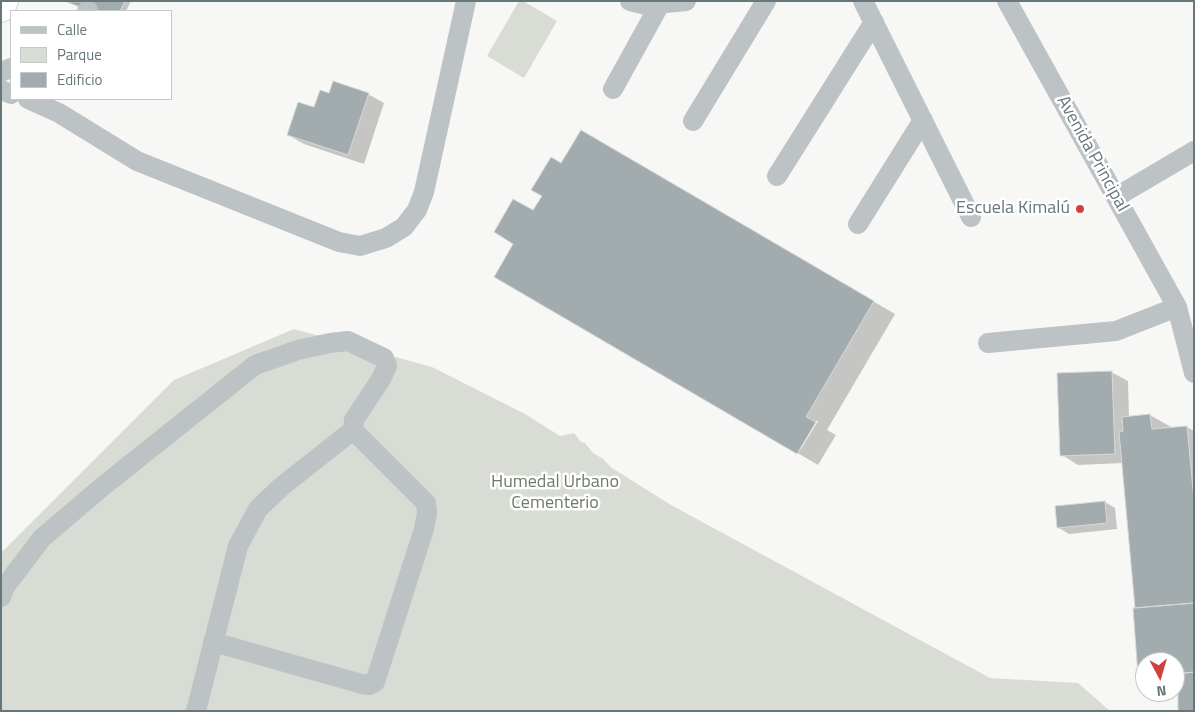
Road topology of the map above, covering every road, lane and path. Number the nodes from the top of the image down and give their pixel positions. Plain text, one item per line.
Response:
1 (4, 1) edge
2 (466, 1) edge
3 (630, 1) edge
4 (686, 1) edge
5 (766, 1) edge
6 (864, 1) edge
7 (1007, 1) edge
8 (660, 4) junction
9 (1, 8) edge
10 (874, 22) junction
11 (613, 88) dead end
12 (30, 100) edge
13 (923, 120) junction
14 (693, 121) dead end
15 (1194, 151) edge
16 (777, 176) dead end
17 (1116, 197) junction
18 (971, 217) dead end
19 (858, 224) dead end
20 (1177, 307) junction
21 (988, 343) dead end
22 (1194, 373) edge
23 (354, 430) junction
24 (1, 597) edge
25 (213, 642) junction
26 (196, 711) edge

1 - 9 highway
2 - 12 street
3 - 8 street
4 - 8 street
5 - 14 street
6 - 10 street
7 - 17 street, Avenida Principal
8 - 11 street
10 - 13 street
10 - 16 street
13 - 18 street
13 - 19 street
15 - 17 street
17 - 20 street, Avenida Principal
20 - 21 street
20 - 22 street, Avenida Principal
23 - 24 street
23 - 25 street
23 - 25 street
25 - 26 street

